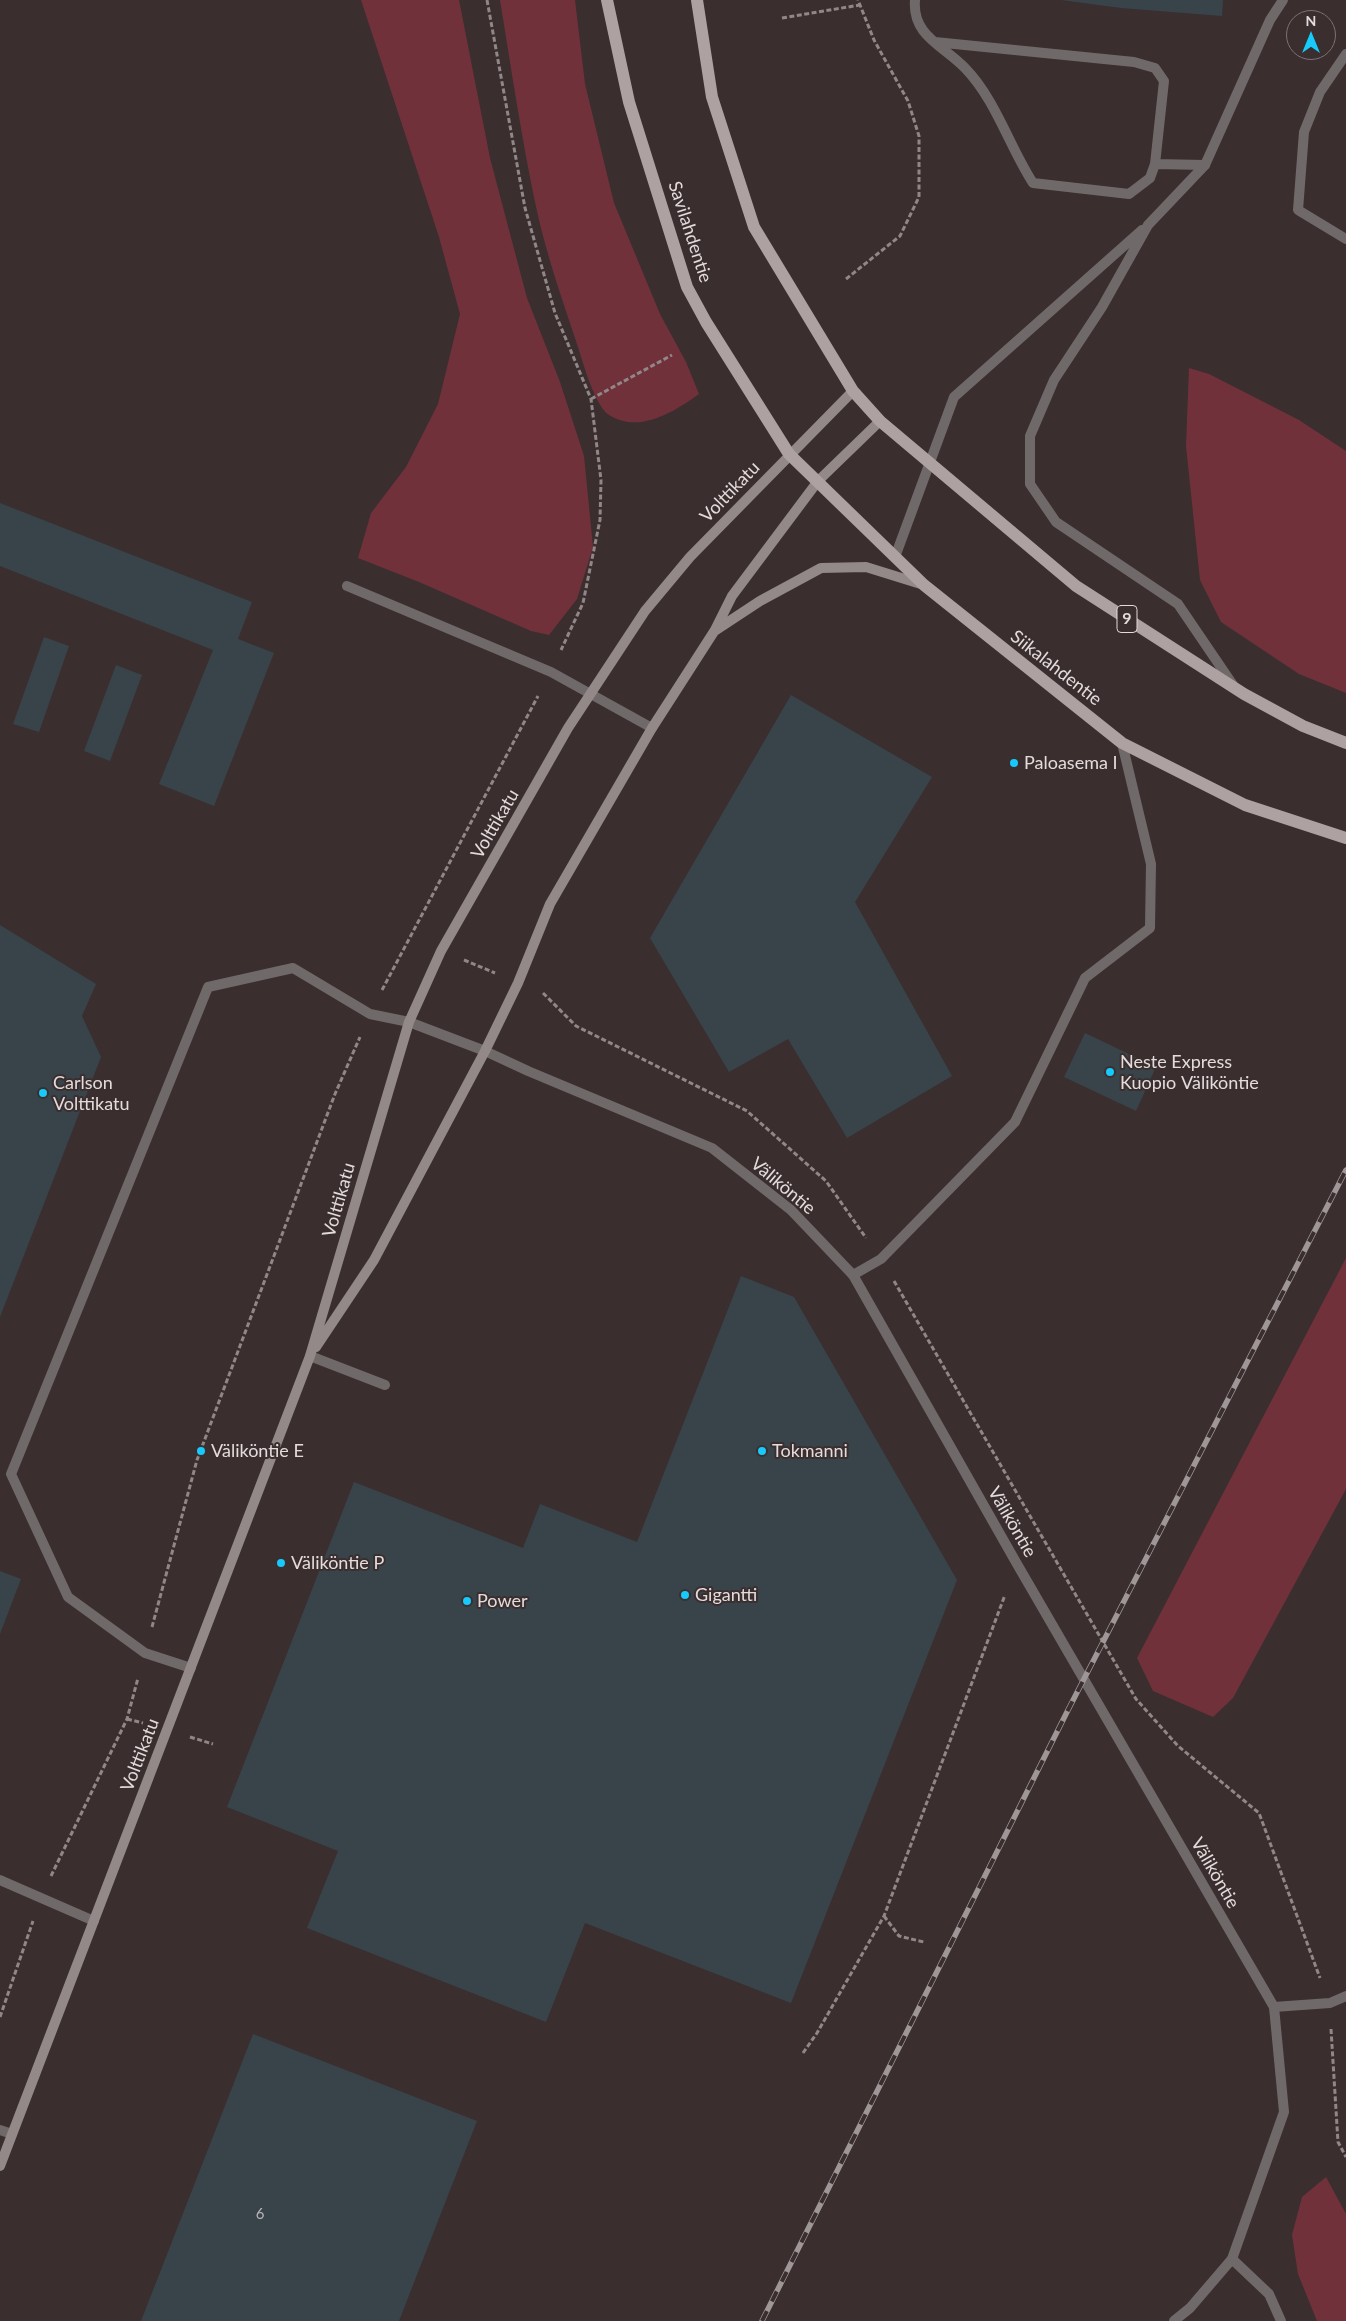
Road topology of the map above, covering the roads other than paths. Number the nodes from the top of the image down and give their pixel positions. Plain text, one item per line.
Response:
1 (608, 0) edge
2 (697, 0) edge
3 (915, 0) edge
4 (1283, 0) edge
5 (935, 42) junction
6 (1346, 54) edge
7 (1155, 164) junction
8 (1205, 165) junction
9 (1148, 225) junction
10 (1346, 239) edge
11 (853, 391) junction
12 (880, 421) junction
13 (789, 454) junction
14 (930, 463) junction
15 (818, 481) junction
16 (895, 557) junction
17 (347, 586) dead end
18 (924, 586) junction
19 (715, 630) junction
20 (1235, 688) junction
21 (589, 693) junction
22 (652, 728) junction
23 (1122, 743) junction
24 (1346, 743) edge
25 (1346, 838) edge
26 (409, 1022) junction
27 (485, 1051) junction
28 (853, 1275) junction
29 (310, 1356) junction
30 (385, 1385) dead end
31 (191, 1668) junction
32 (0, 1880) edge
33 (94, 1921) junction
34 (1346, 1996) edge
35 (1274, 2007) junction
36 (0, 2130) edge
37 (12, 2134) junction
38 (0, 2166) edge
39 (1232, 2259) junction
40 (1174, 2321) edge
41 (1281, 2321) edge

1 - 13 main road, Savilahdentie
2 - 11 main road
3 - 5 street
4 - 8 street
5 - 7 street
5 - 7 street
6 - 10 street
7 - 8 street
8 - 9 street
9 - 14 street
9 - 20 street
11 - 12 main road
11 - 13 main road, Volttikatu
12 - 14 main road, 9
12 - 15 main road, Volttikatu
13 - 15 main road, Siikalahdentie
13 - 21 main road, Volttikatu
14 - 16 street
14 - 20 main road, 9
15 - 16 main road, Siikalahdentie
15 - 19 main road, Volttikatu
16 - 18 main road, Siikalahdentie
17 - 21 street
18 - 19 main road, Volttikatu
18 - 23 main road, Siikalahdentie
19 - 22 main road, Volttikatu
20 - 24 main road, 9
21 - 22 street
21 - 26 main road, Volttikatu
22 - 27 main road, Volttikatu
23 - 25 main road, Siikalahdentie
23 - 28 street
26 - 27 street, Väliköntie
26 - 29 main road, Volttikatu
26 - 31 street, Väliköntie
27 - 28 street, Väliköntie
27 - 29 main road, Volttikatu
28 - 35 street, Väliköntie
29 - 30 street
29 - 31 main road, Volttikatu
31 - 33 main road, Volttikatu
32 - 33 street
33 - 37 main road, Volttikatu
34 - 35 street
35 - 39 street, Väliköntie
36 - 37 street
37 - 38 main road, Volttikatu
39 - 40 street, Väliköntie
39 - 41 street

